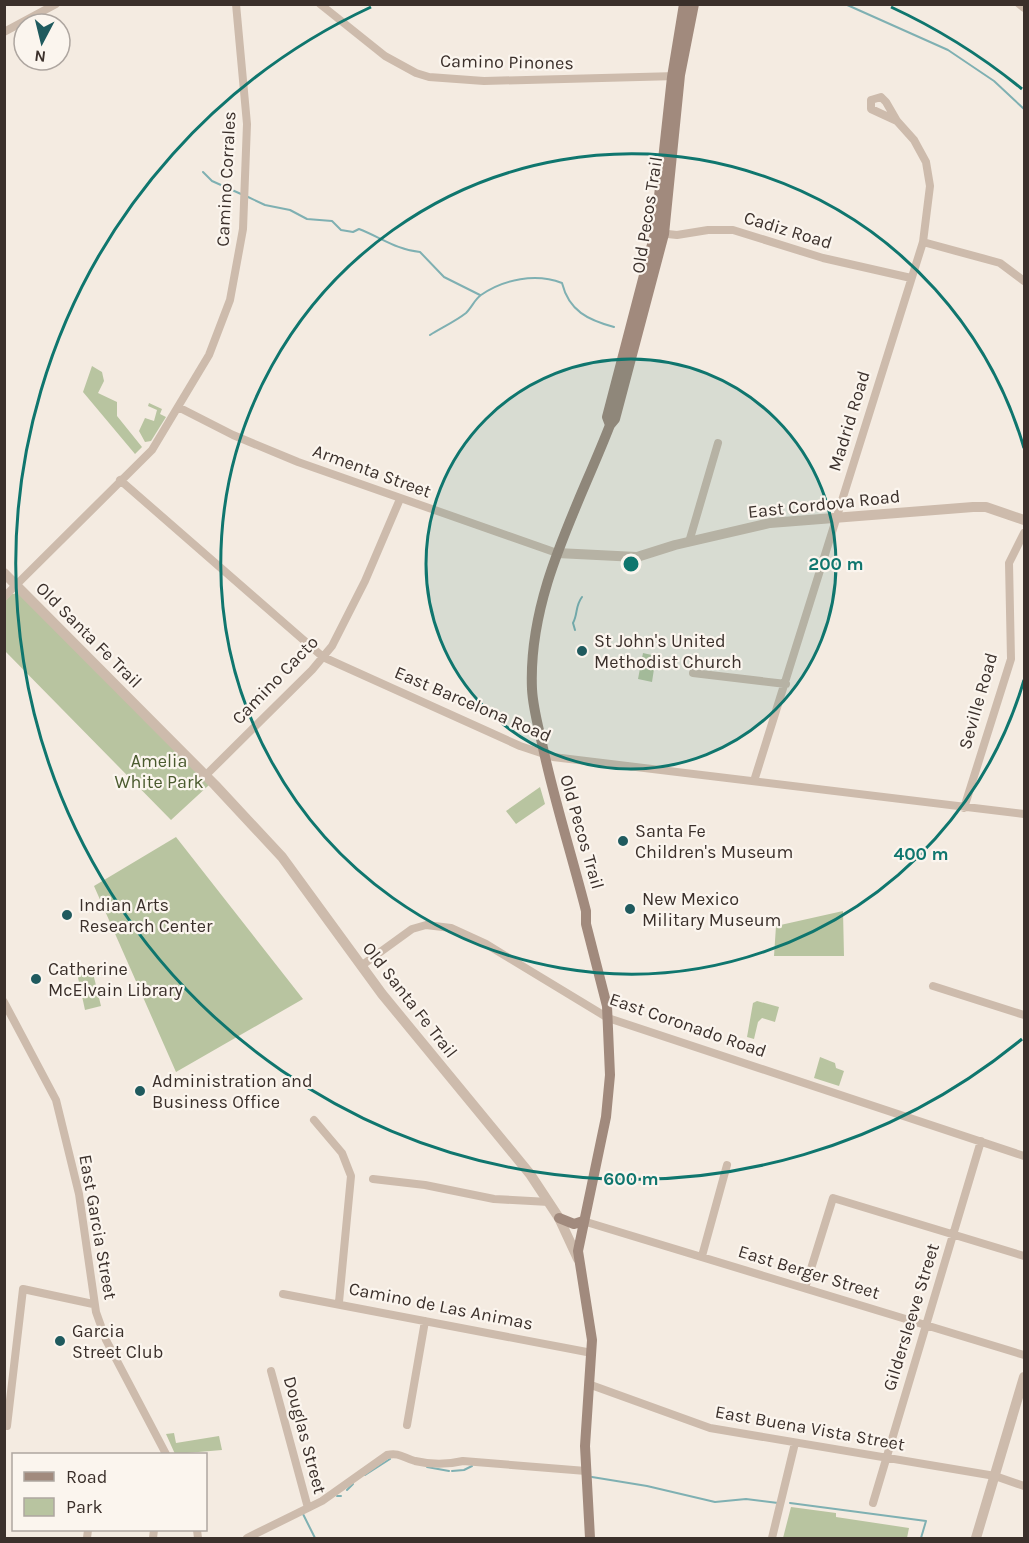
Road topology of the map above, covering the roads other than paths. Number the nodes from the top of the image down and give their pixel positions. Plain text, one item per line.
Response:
1 (56, 4) edge
2 (236, 4) edge
3 (320, 4) edge
4 (684, 4) edge
5 (694, 4) edge
6 (1019, 4) edge
7 (1024, 8) edge
8 (4, 32) edge
9 (676, 76) junction
10 (897, 121) dead end
11 (660, 233) junction
12 (923, 242) junction
13 (911, 278) junction
14 (1024, 281) edge
15 (180, 408) junction
16 (718, 443) dead end
17 (120, 480) junction
18 (400, 499) junction
19 (837, 518) junction
20 (1024, 520) edge
21 (1024, 532) edge
22 (689, 542) junction
23 (557, 553) junction
24 (4, 573) edge
25 (16, 585) junction
26 (4, 597) edge
27 (324, 657) junction
28 (693, 673) dead end
29 (786, 684) junction
30 (544, 753) junction
31 (206, 775) junction
32 (754, 782) junction
33 (964, 808) junction
34 (1024, 814) edge
35 (361, 966) junction
36 (933, 986) dead end
37 (4, 1002) edge
38 (1024, 1015) edge
39 (608, 1018) junction
40 (314, 1120) dead end
41 (981, 1141) junction
42 (1024, 1156) edge
43 (727, 1165) dead end
44 (373, 1179) dead end
45 (549, 1202) junction
46 (559, 1218) junction
47 (583, 1221) junction
48 (953, 1235) junction
49 (702, 1256) junction
50 (1024, 1256) edge
51 (578, 1258) junction
52 (805, 1288) junction
53 (283, 1294) dead end
54 (339, 1302) junction
55 (93, 1304) junction
56 (425, 1321) junction
57 (926, 1324) junction
58 (592, 1353) junction
59 (1024, 1354) edge
60 (271, 1371) dead end
61 (1024, 1377) edge
62 (591, 1385) junction
63 (407, 1425) dead end
64 (7, 1426) dead end
65 (795, 1443) junction
66 (165, 1453) edge
67 (886, 1458) junction
68 (586, 1471) junction
69 (994, 1476) junction
70 (1024, 1486) edge
71 (873, 1503) dead end
72 (308, 1508) junction
73 (978, 1538) edge
74 (247, 1539) edge
75 (590, 1539) edge
76 (772, 1539) edge

1 - 8 street
2 - 15 street, Camino Corrales
3 - 9 street, Camino Pinones
4 - 9 main road, Old Pecos Trail
5 - 9 main road, Old Pecos Trail
6 - 7 street
9 - 11 main road, Old Pecos Trail
10 - 12 street, Madrid Road
11 - 13 street, Cadiz Road
11 - 23 main road, Old Pecos Trail
12 - 13 street, Madrid Road
12 - 14 street
13 - 19 street, Madrid Road
15 - 17 street, Camino Corrales
15 - 18 street, Armenta Street
16 - 22 street
17 - 25 street, Camino Corrales
17 - 27 street, East Barcelona Road
18 - 23 street, Armenta Street
18 - 27 street, Camino Cacto
19 - 20 street, East Cordova Road
19 - 22 street, East Cordova Road
19 - 29 street, Madrid Road
21 - 33 street, Seville Road
22 - 23 street, East Cordova Road
23 - 30 main road, Old Pecos Trail
24 - 25 street, Old Santa Fe Trail
25 - 26 street, Camino Corrales
25 - 31 street, Old Santa Fe Trail
27 - 30 street, East Barcelona Road
27 - 31 street, Camino Cacto
28 - 29 street
29 - 32 street, Madrid Road
30 - 32 street, East Barcelona Road
30 - 39 main road, Old Pecos Trail
31 - 35 street, Old Santa Fe Trail
32 - 33 street, East Barcelona Road
33 - 34 street, East Barcelona Road
35 - 39 street, East Coronado Road
35 - 45 street, Old Santa Fe Trail
36 - 38 street
37 - 55 street, East Garcia Street
39 - 41 street, East Coronado Road
39 - 47 main road, Old Pecos Trail
40 - 54 street
41 - 42 street, East Coronado Road
41 - 48 street, Gildersleeve Street
43 - 49 street
44 - 45 street
45 - 46 street, Old Santa Fe Trail
46 - 47 main road
46 - 51 street, Old Santa Fe Trail
47 - 49 street, East Berger Street
47 - 51 main road, Old Pecos Trail
48 - 50 street
48 - 52 street
48 - 57 street, Gildersleeve Street
49 - 52 street, East Berger Street
51 - 58 main road, Old Santa Fe Trail
52 - 57 street, East Berger Street
53 - 54 street, Camino de Las Animas
54 - 56 street, Camino de Las Animas
55 - 64 street
55 - 66 street, East Garcia Street
56 - 58 street, Camino de Las Animas
56 - 63 street
57 - 59 street, East Berger Street
57 - 67 street, Gildersleeve Street
58 - 62 main road, Old Santa Fe Trail
60 - 72 street, Douglas Street
61 - 69 street
62 - 65 street, East Buena Vista Street
62 - 68 main road, Old Santa Fe Trail
65 - 67 street, East Buena Vista Street
65 - 76 street
67 - 69 street, East Buena Vista Street
67 - 71 street, Gildersleeve Street
68 - 72 street
68 - 75 main road, Old Santa Fe Trail
69 - 70 street, East Buena Vista Street
69 - 73 street
72 - 74 street

